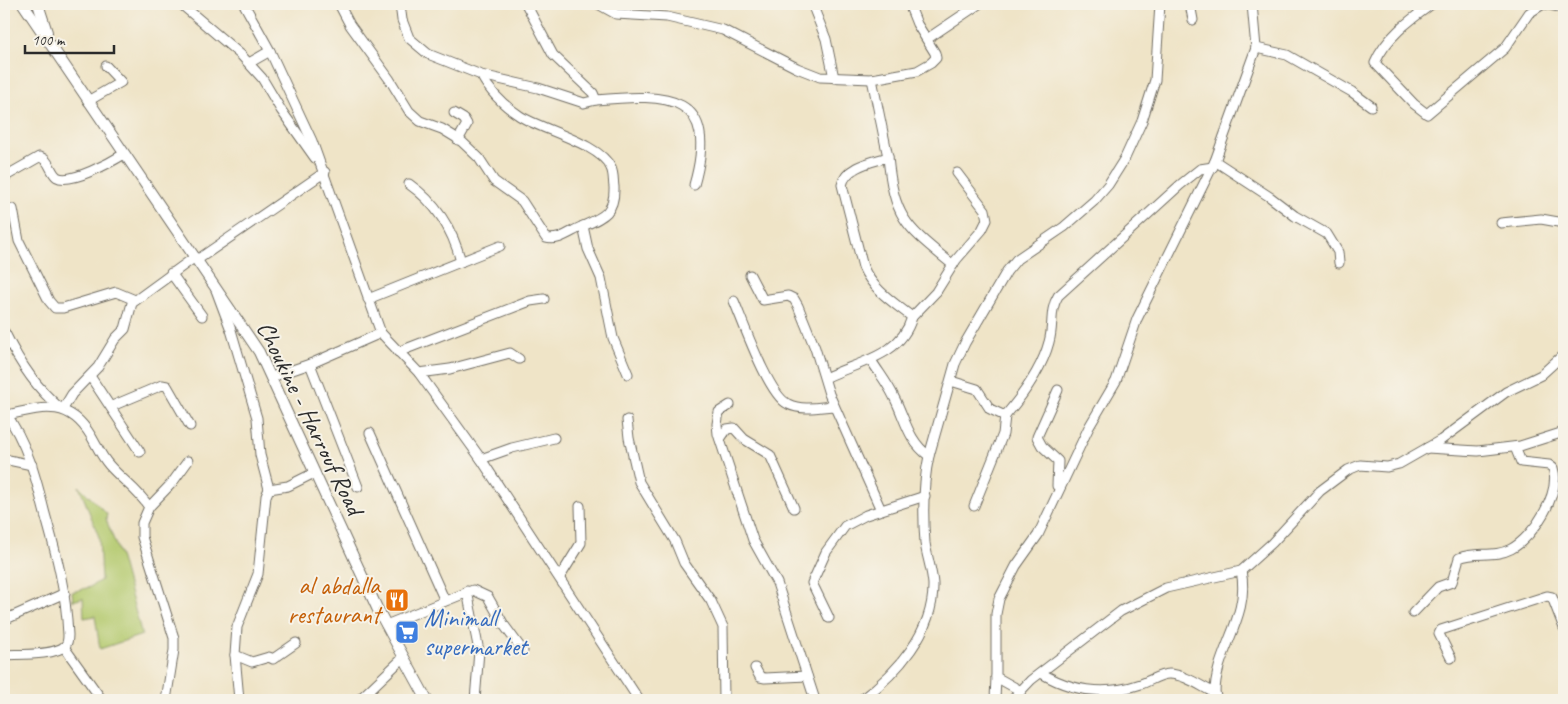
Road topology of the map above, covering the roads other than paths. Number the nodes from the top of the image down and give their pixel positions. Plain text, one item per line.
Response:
1 (23, 4) edge
2 (38, 4) edge
3 (181, 4) edge
4 (244, 4) edge
5 (339, 4) edge
6 (400, 4) edge
7 (526, 4) edge
8 (598, 4) edge
9 (812, 4) edge
10 (909, 4) edge
11 (979, 4) edge
12 (1160, 4) edge
13 (1190, 4) edge
14 (1252, 4) edge
15 (1432, 4) edge
16 (1544, 4) edge
17 (1564, 8) edge
18 (1193, 20) dead end
19 (927, 39) junction
20 (51, 43) junction
21 (1256, 48) junction
22 (270, 51) junction
23 (249, 63) junction
24 (106, 66) dead end
25 (481, 75) junction
26 (834, 78) junction
27 (872, 79) junction
28 (596, 100) junction
29 (88, 101) junction
30 (1371, 106) dead end
31 (454, 113) dead end
32 (458, 140) junction
33 (124, 154) junction
34 (888, 157) junction
35 (1214, 164) junction
36 (323, 169) junction
37 (957, 173) dead end
38 (4, 177) edge
39 (409, 184) dead end
40 (694, 185) dead end
41 (13, 209) dead end
42 (1501, 222) dead end
43 (1564, 223) edge
44 (583, 226) junction
45 (500, 246) dead end
46 (196, 258) junction
47 (461, 262) junction
48 (1339, 263) dead end
49 (953, 266) junction
50 (171, 273) junction
51 (750, 275) dead end
52 (214, 284) junction
53 (368, 299) junction
54 (544, 299) dead end
55 (136, 300) junction
56 (734, 301) dead end
57 (202, 316) dead end
58 (912, 318) junction
59 (6, 332) dead end
60 (380, 333) junction
61 (398, 352) junction
62 (1564, 354) edge
63 (519, 359) dead end
64 (872, 360) junction
65 (310, 364) junction
66 (420, 373) junction
67 (628, 374) dead end
68 (90, 376) junction
69 (272, 377) junction
70 (825, 378) junction
71 (951, 381) junction
72 (1058, 390) dead end
73 (730, 404) dead end
74 (112, 406) junction
75 (834, 406) junction
76 (62, 408) junction
77 (5, 413) edge
78 (1005, 416) junction
79 (627, 420) dead end
80 (190, 426) dead end
81 (1564, 432) edge
82 (370, 434) dead end
83 (554, 438) dead end
84 (720, 439) junction
85 (1515, 447) junction
86 (1427, 448) junction
87 (140, 452) dead end
88 (929, 456) junction
89 (482, 458) junction
90 (4, 459) edge
91 (188, 461) dead end
92 (32, 465) junction
93 (314, 473) junction
94 (358, 487) dead end
95 (269, 489) junction
96 (1057, 491) junction
97 (925, 496) junction
98 (149, 506) junction
99 (580, 506) dead end
100 (974, 506) dead end
101 (794, 508) dead end
102 (881, 510) junction
103 (1241, 570) junction
104 (560, 577) junction
105 (467, 591) junction
106 (65, 592) junction
107 (445, 601) junction
108 (1413, 613) dead end
109 (829, 618) dead end
110 (4, 620) edge
111 (386, 625) junction
112 (1564, 628) edge
113 (296, 644) dead end
114 (64, 647) junction
115 (523, 651) dead end
116 (4, 655) edge
117 (235, 655) junction
118 (402, 658) junction
119 (1451, 658) dead end
120 (755, 668) dead end
121 (1041, 673) junction
122 (807, 676) junction
123 (996, 677) junction
124 (723, 683) junction
125 (1021, 691) junction
126 (1216, 697) edge
127 (102, 700) edge
128 (166, 700) edge
129 (239, 700) edge
130 (359, 700) edge
131 (427, 700) edge
132 (474, 700) edge
133 (639, 700) edge
134 (724, 700) edge
135 (729, 700) edge
136 (814, 700) edge
137 (861, 700) edge
138 (995, 700) edge
139 (1012, 700) edge

1 - 20 main road, Choukine - Harrouf Road
2 - 20 main road, Choukine - Harrouf Road
3 - 23 street
4 - 22 street
5 - 32 street
6 - 25 street
7 - 28 street
8 - 26 street
9 - 26 street
10 - 19 street
11 - 19 street
12 - 71 street
13 - 18 street
14 - 21 street
15 - 16 street
16 - 17 street
19 - 27 street
20 - 29 main road, Choukine - Harrouf Road
21 - 30 street
21 - 35 street
22 - 23 street
22 - 36 street
23 - 36 street
24 - 29 street
25 - 28 street
25 - 44 street
26 - 27 street
27 - 34 street
28 - 40 street
29 - 33 main road, Choukine - Harrouf Road
31 - 32 street
32 - 44 street
33 - 38 street
33 - 46 main road, Choukine - Harrouf Road
34 - 49 street
34 - 58 street
35 - 48 street
35 - 78 street
35 - 96 street
36 - 46 street
36 - 53 street
37 - 49 street
39 - 47 street
41 - 55 street
42 - 43 street
44 - 67 street
45 - 47 street
46 - 50 street
46 - 52 main road, Choukine - Harrouf Road
47 - 53 street
49 - 58 street
50 - 55 street
50 - 57 street
51 - 70 street
52 - 69 main road, Choukine - Harrouf Road
52 - 95 street
53 - 60 street
54 - 61 street
55 - 68 street
56 - 75 street
58 - 64 street
59 - 76 street
60 - 61 street
60 - 65 street
61 - 66 street
62 - 86 street
63 - 66 street
64 - 70 street
64 - 88 street
65 - 69 street
65 - 94 street
66 - 89 street
68 - 74 street
68 - 76 street
69 - 93 main road, Choukine - Harrouf Road
70 - 75 street
71 - 78 street
71 - 88 street
72 - 96 street
73 - 84 street
74 - 80 street
74 - 87 street
75 - 102 street
76 - 77 street
76 - 98 street
77 - 92 street
78 - 100 street
79 - 124 street
81 - 85 street
82 - 107 street
83 - 89 street
84 - 101 street
84 - 122 street
85 - 86 street
85 - 108 street
86 - 103 street
88 - 97 street
89 - 104 street
90 - 92 street
91 - 98 street
92 - 106 street
93 - 95 street
93 - 111 main road, Choukine - Harrouf Road
95 - 117 street
96 - 123 street
97 - 102 street
97 - 137 street
98 - 128 street
99 - 104 street
102 - 109 street
103 - 121 street
103 - 126 street
104 - 133 street
105 - 107 street
105 - 115 street
105 - 132 street
106 - 110 street
106 - 114 street
107 - 111 street
111 - 118 main road, Choukine - Harrouf Road
112 - 119 street
113 - 117 street
114 - 116 street
114 - 127 street
117 - 129 street
118 - 130 street
118 - 131 main road, Choukine - Harrouf Road
120 - 122 street
121 - 125 street
121 - 126 street
122 - 136 street
123 - 125 street
123 - 138 street
124 - 134 street
124 - 135 street
125 - 139 street

